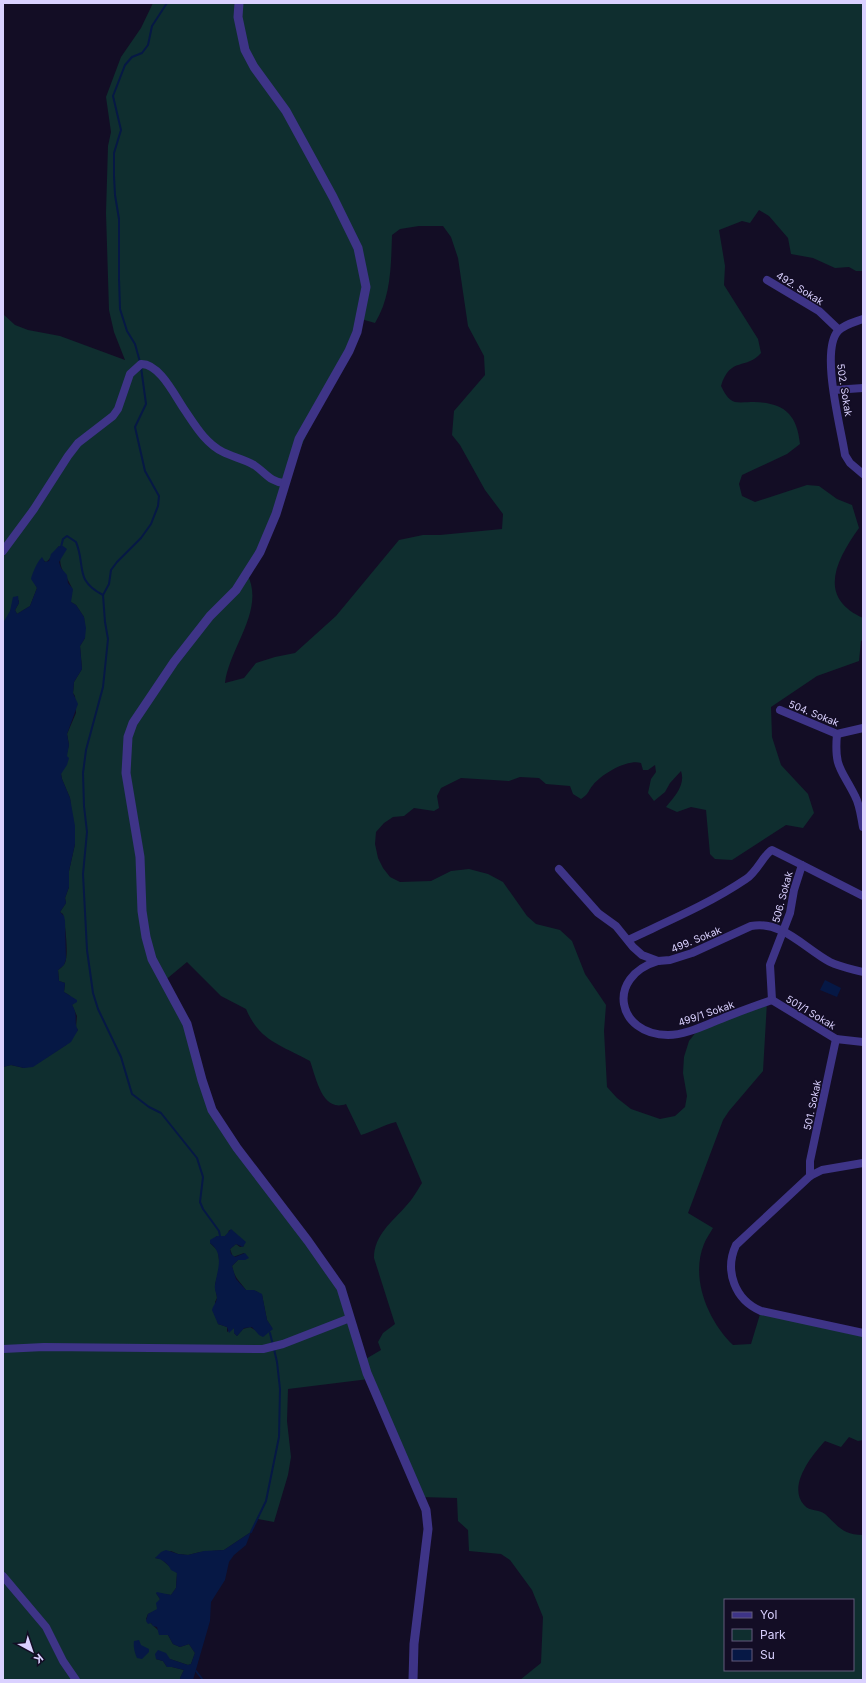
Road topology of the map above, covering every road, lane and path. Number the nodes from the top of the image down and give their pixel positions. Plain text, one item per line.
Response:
1 (239, 3) edge
2 (767, 280) dead end
3 (863, 318) edge
4 (839, 330) junction
5 (863, 388) edge
6 (834, 390) junction
7 (863, 474) edge
8 (284, 483) junction
9 (3, 551) edge
10 (780, 710) dead end
11 (863, 728) edge
12 (837, 734) junction
13 (863, 827) edge
14 (802, 865) junction
15 (559, 869) dead end
16 (863, 896) edge
17 (784, 931) junction
18 (628, 940) junction
19 (658, 961) junction
20 (863, 972) edge
21 (772, 1000) junction
22 (836, 1039) junction
23 (863, 1042) edge
24 (863, 1163) edge
25 (810, 1176) junction
26 (350, 1318) junction
27 (863, 1333) edge
28 (3, 1349) edge
29 (3, 1576) edge
30 (76, 1680) edge
31 (413, 1680) edge

1 - 8 street
2 - 4 street, 492. Sokak
3 - 4 street
4 - 6 street, 502. Sokak
5 - 6 street
6 - 7 street, 502. Sokak
8 - 9 street
8 - 26 street
10 - 12 street, 504. Sokak
11 - 12 street, 504. Sokak
12 - 13 street
14 - 16 street, 506. Sokak
14 - 17 street, 506. Sokak
14 - 18 street
15 - 18 street
17 - 19 street, 499. Sokak
17 - 20 street, 499. Sokak
17 - 21 street, 506. Sokak
18 - 19 street
19 - 21 street, 499/1 Sokak
21 - 22 street, 501/1 Sokak
22 - 23 street, 501/1 Sokak
22 - 25 street, 501. Sokak
24 - 25 street
25 - 27 street
26 - 28 street
26 - 31 street
29 - 30 street

